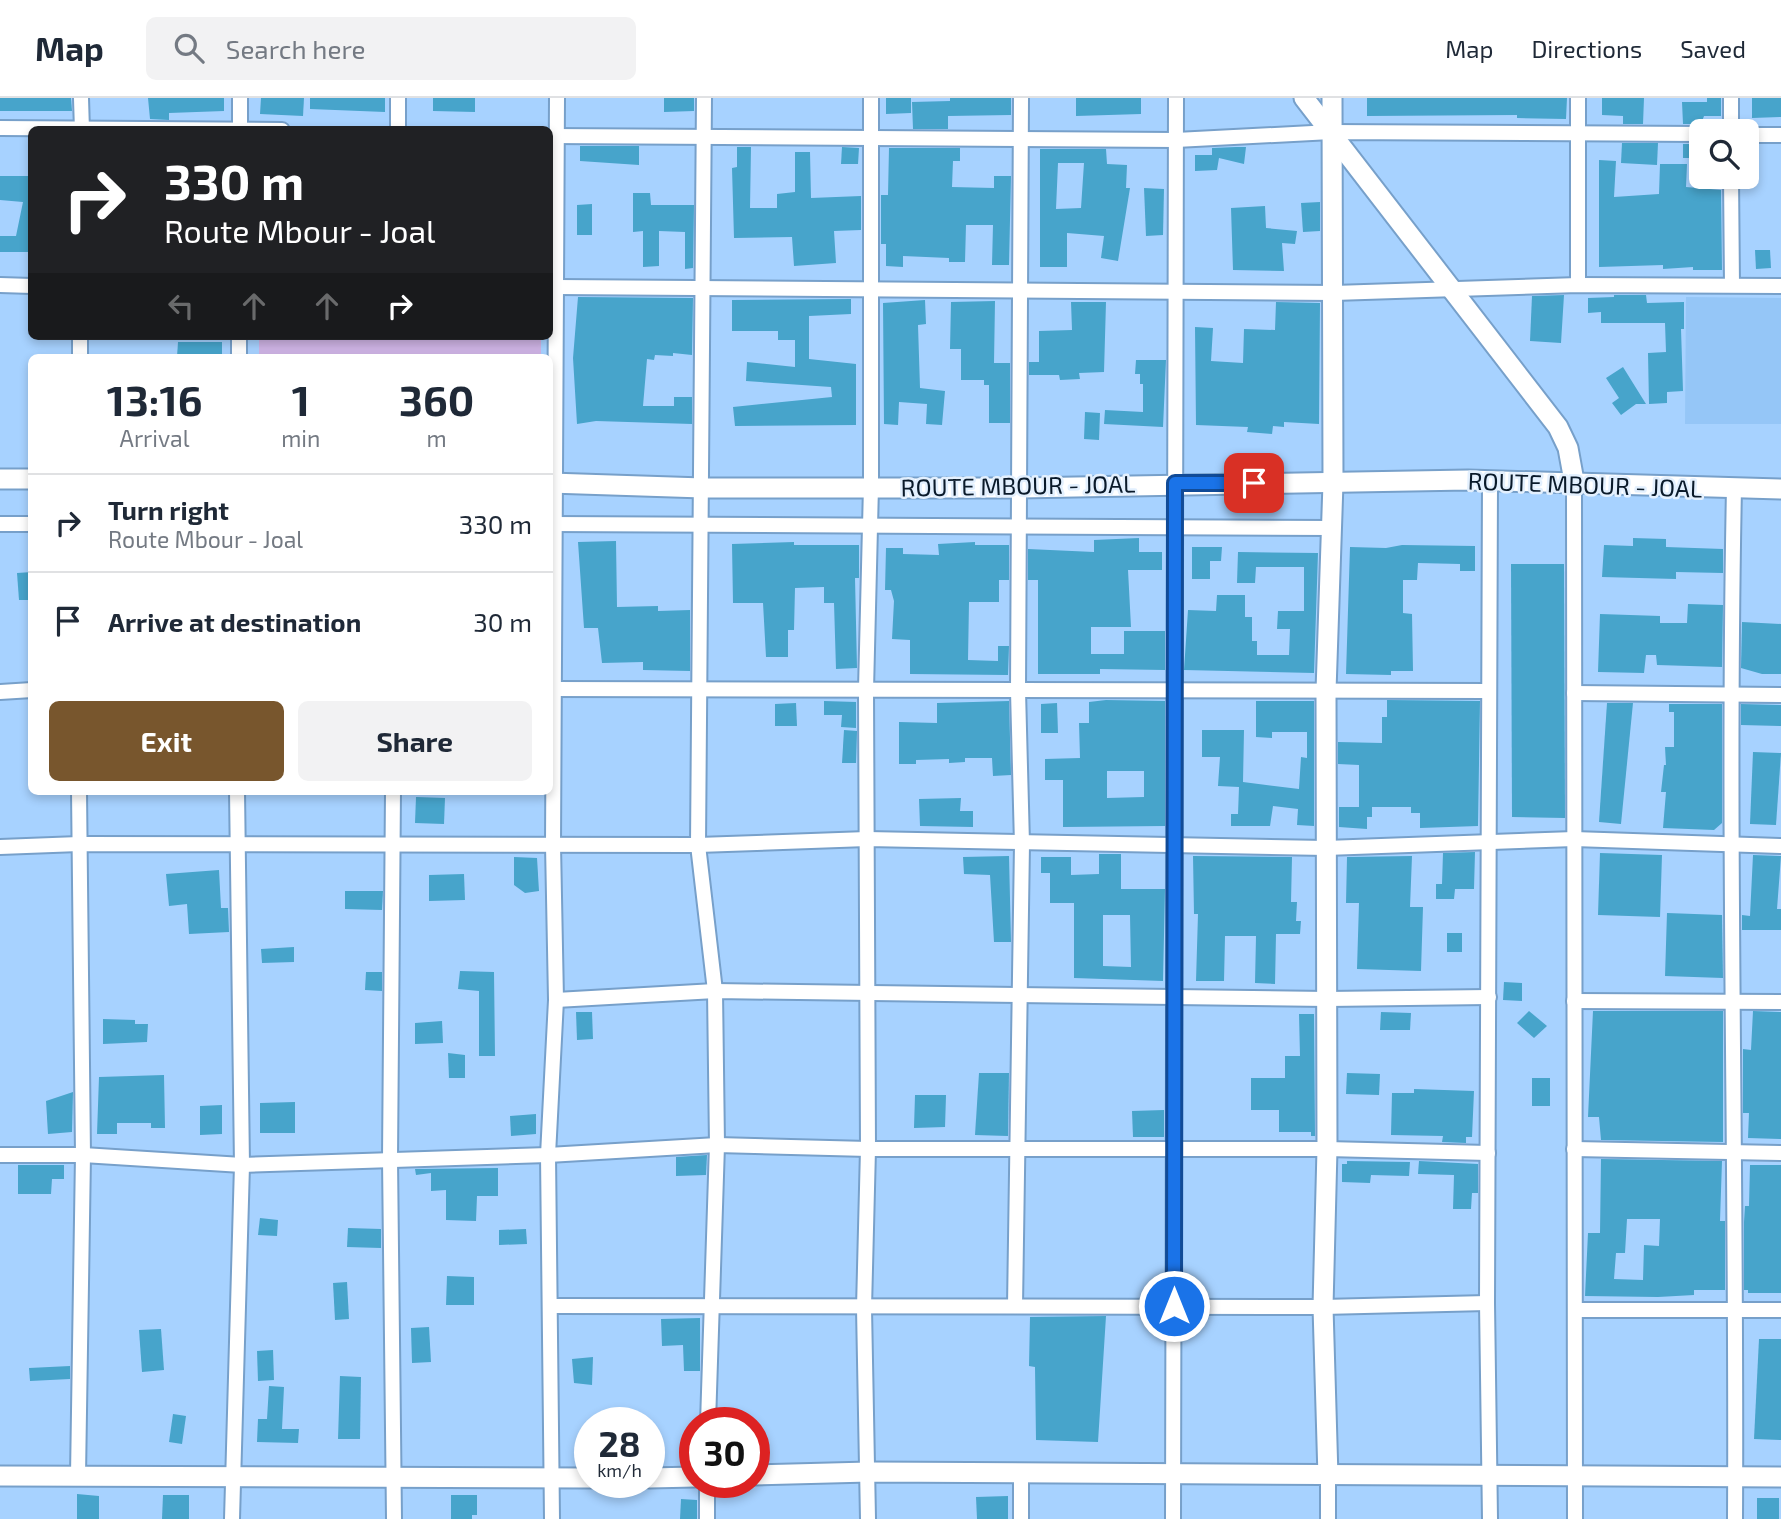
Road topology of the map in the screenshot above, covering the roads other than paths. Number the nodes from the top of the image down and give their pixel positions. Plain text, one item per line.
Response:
1 (81, 98) edge
2 (240, 98) edge
3 (398, 98) edge
4 (557, 98) edge
5 (704, 98) edge
6 (871, 98) edge
7 (1021, 98) edge
8 (1176, 98) edge
9 (1304, 98) edge
10 (1332, 98) edge
11 (1578, 98) edge
12 (1731, 98) edge
13 (1731, 119) edge
14 (82, 126) edge
15 (240, 126) edge
16 (398, 126) edge
17 (0, 128) edge
18 (28, 128) edge
19 (1331, 132) junction
20 (1577, 132) junction
21 (1689, 134) edge
22 (1759, 135) edge
23 (1781, 135) edge
24 (553, 136) edge
25 (704, 137) junction
26 (871, 138) junction
27 (1021, 139) junction
28 (1176, 140) junction
29 (1731, 189) edge
30 (0, 285) edge
31 (1578, 285) junction
32 (1732, 285) junction
33 (28, 286) edge
34 (1781, 286) edge
35 (557, 287) junction
36 (704, 287) junction
37 (871, 288) junction
38 (1020, 290) junction
39 (1453, 292) junction
40 (1176, 293) junction
41 (1334, 293) junction
42 (0, 479) edge
43 (28, 479) edge
44 (1490, 481) junction
45 (1574, 481) junction
46 (1333, 482) junction
47 (553, 483) edge
48 (1175, 483) junction
49 (871, 486) junction
50 (703, 488) junction
51 (1019, 488) junction
52 (1734, 488) junction
53 (1781, 489) edge
54 (0, 524) edge
55 (28, 524) edge
56 (553, 524) edge
57 (1019, 524) junction
58 (1175, 526) junction
59 (702, 527) junction
60 (870, 528) junction
61 (1331, 528) junction
62 (553, 689) edge
63 (698, 689) junction
64 (28, 690) edge
65 (866, 690) junction
66 (1018, 691) junction
67 (1175, 691) junction
68 (1326, 691) junction
69 (1489, 691) junction
70 (0, 692) edge
71 (1574, 693) junction
72 (1730, 695) junction
73 (1781, 695) edge
74 (79, 795) edge
75 (237, 795) edge
76 (393, 795) edge
77 (867, 839) junction
78 (1574, 839) junction
79 (1489, 840) junction
80 (79, 844) junction
81 (237, 844) junction
82 (394, 844) junction
83 (1022, 844) junction
84 (553, 845) junction
85 (698, 845) junction
86 (1176, 845) junction
87 (1732, 846) junction
88 (1781, 846) edge
89 (0, 847) edge
90 (1326, 848) junction
91 (715, 991) junction
92 (868, 994) junction
93 (1019, 994) junction
94 (1175, 995) junction
95 (1489, 997) junction
96 (1327, 999) junction
97 (556, 1000) junction
98 (1574, 1001) junction
99 (1781, 1002) edge
100 (1732, 1003) junction
101 (717, 1145) junction
102 (868, 1149) junction
103 (1174, 1149) junction
104 (1326, 1149) junction
105 (1574, 1149) junction
106 (1017, 1150) junction
107 (1488, 1153) junction
108 (1734, 1153) junction
109 (1781, 1153) edge
110 (0, 1154) edge
111 (83, 1155) junction
112 (548, 1155) junction
113 (390, 1159) junction
114 (242, 1164) junction
115 (1486, 1303) junction
116 (551, 1306) junction
117 (711, 1306) junction
118 (1014, 1306) junction
119 (1174, 1306) junction
120 (1324, 1307) junction
121 (864, 1308) junction
122 (1575, 1310) junction
123 (1736, 1310) junction
124 (1781, 1310) edge
125 (708, 1407) edge
126 (869, 1472) junction
127 (232, 1475) junction
128 (770, 1475) edge
129 (1021, 1475) junction
130 (1173, 1475) junction
131 (0, 1476) edge
132 (78, 1476) junction
133 (1328, 1477) junction
134 (1489, 1477) junction
135 (1575, 1477) junction
136 (1735, 1477) junction
137 (1781, 1477) edge
138 (574, 1478) edge
139 (395, 1479) junction
140 (551, 1479) junction
141 (707, 1498) edge
142 (232, 1519) edge
143 (394, 1519) edge
144 (552, 1519) edge
145 (707, 1519) edge
146 (868, 1519) edge
147 (1021, 1519) edge
148 (1173, 1519) edge
149 (1328, 1519) edge
150 (1490, 1519) edge
151 (1575, 1519) edge
152 (1735, 1519) edge

1 - 14 street
2 - 15 street
3 - 16 street
4 - 24 street
5 - 25 street
6 - 26 street
7 - 27 street
8 - 28 street
9 - 19 main road
10 - 19 main road
11 - 20 street
12 - 13 street
17 - 18 street
19 - 20 street
19 - 28 street
19 - 39 main road
19 - 41 main road
20 - 21 street
20 - 31 street
22 - 23 street
24 - 25 street
24 - 35 street
25 - 26 street
25 - 36 street
26 - 27 street
26 - 37 street
27 - 28 street
27 - 38 street
28 - 40 street
29 - 32 street
30 - 33 street
31 - 32 street
31 - 39 street
32 - 34 street
35 - 36 street
35 - 47 street
36 - 37 street
36 - 50 street
37 - 38 street
37 - 49 street
38 - 40 street
38 - 51 street
39 - 41 street
39 - 45 main road
40 - 41 street
40 - 48 street
41 - 46 main road
42 - 43 main road
44 - 45 main road, ROUTE MBOUR - JOAL
44 - 46 main road, ROUTE MBOUR - JOAL
44 - 69 street
45 - 52 main road, ROUTE MBOUR - JOAL
45 - 71 street
46 - 48 main road, ROUTE MBOUR - JOAL
46 - 61 main road
47 - 50 main road, ROUTE MBOUR - JOAL
47 - 56 street
48 - 51 main road, ROUTE MBOUR - JOAL
48 - 58 street
49 - 50 main road, ROUTE MBOUR - JOAL
49 - 51 main road, ROUTE MBOUR - JOAL
49 - 60 street
50 - 59 street
51 - 57 street
52 - 53 main road, ROUTE MBOUR - JOAL
52 - 72 street
54 - 55 street
56 - 59 street
56 - 62 street
57 - 58 street
57 - 60 street
57 - 66 street
58 - 61 street
58 - 67 street
59 - 60 street
59 - 63 street
60 - 65 street
61 - 68 main road
62 - 63 street
62 - 84 street
63 - 65 street
63 - 85 street
64 - 70 street
65 - 66 street
65 - 77 street
66 - 67 street
66 - 83 street
67 - 68 street
67 - 86 street
68 - 69 street
68 - 90 main road
69 - 79 street
71 - 72 street
71 - 78 street
72 - 73 street
72 - 87 street
74 - 80 street
75 - 81 street
76 - 82 street
77 - 83 street
77 - 85 street
77 - 92 street
78 - 79 street
78 - 87 street
78 - 98 street
79 - 90 street
79 - 95 street
80 - 81 street
80 - 89 street
80 - 111 street
81 - 82 street
81 - 114 street
82 - 84 street
82 - 113 street
83 - 86 street
83 - 93 street
84 - 85 street
84 - 97 street
85 - 91 street
86 - 90 street
86 - 94 street
87 - 88 street
87 - 100 street
90 - 96 main road
91 - 92 street
91 - 97 street
91 - 101 street
92 - 93 street
92 - 102 street
93 - 94 street
93 - 106 street
94 - 96 street
94 - 103 street
95 - 96 street
95 - 107 street
96 - 104 main road
97 - 112 street
98 - 100 street
98 - 105 street
99 - 100 street
100 - 108 street
101 - 102 street
101 - 112 street
101 - 117 street
102 - 106 street
102 - 121 street
103 - 104 street
103 - 106 street
103 - 119 street
104 - 107 street
104 - 120 main road
105 - 108 street
105 - 122 street
106 - 118 street
107 - 115 street
108 - 109 street
108 - 123 street
110 - 111 street
111 - 114 street
111 - 132 street
112 - 113 street
112 - 116 street
113 - 114 street
113 - 139 street
114 - 127 street
115 - 120 street
115 - 134 street
116 - 117 street
116 - 140 street
117 - 121 street
117 - 125 street
118 - 119 street
118 - 121 street
119 - 120 street
119 - 130 street
120 - 133 main road
121 - 126 street
122 - 123 street
122 - 135 street
123 - 124 street
123 - 136 street
126 - 128 main road
126 - 129 main road
126 - 146 street
127 - 132 main road
127 - 139 main road
127 - 142 street
129 - 130 main road
129 - 147 street
130 - 133 main road
130 - 148 street
131 - 132 main road
133 - 134 main road
133 - 149 street
134 - 135 main road
134 - 150 street
135 - 136 main road
135 - 151 street
136 - 137 main road
136 - 152 street
138 - 140 main road
139 - 140 main road
139 - 143 street
140 - 144 street
141 - 145 street

